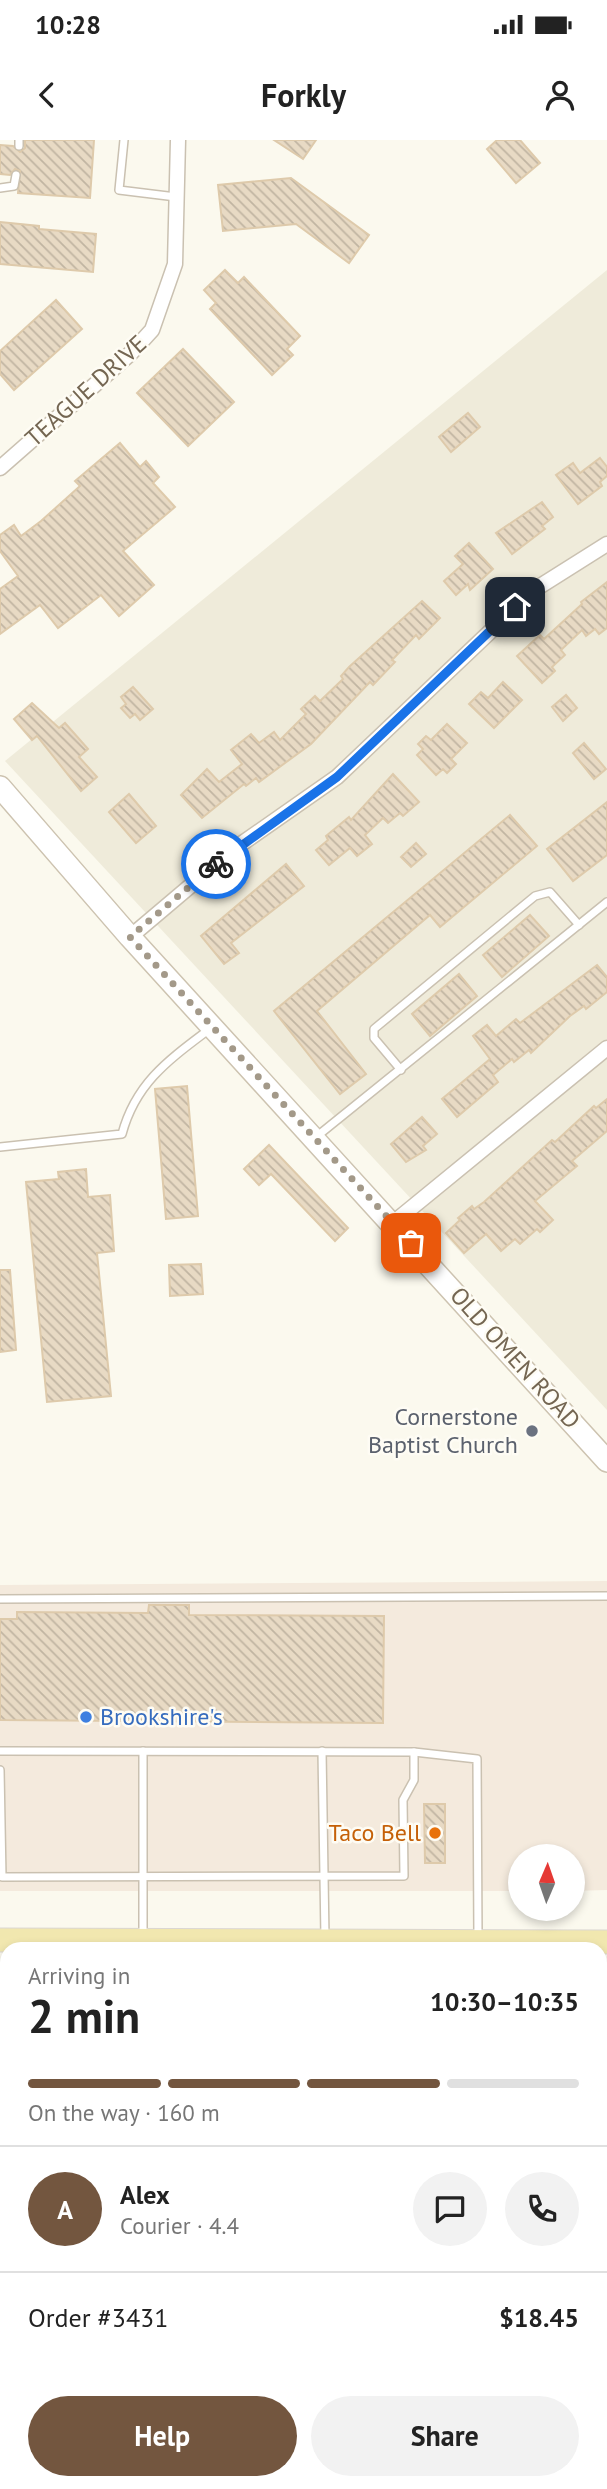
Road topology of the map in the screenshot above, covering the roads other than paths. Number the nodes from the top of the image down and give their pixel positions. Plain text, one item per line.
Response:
1 (124, 140) edge
2 (178, 140) edge
3 (16, 175) dead end
4 (0, 188) edge
5 (177, 197) junction
6 (0, 468) edge
7 (607, 544) edge
8 (0, 788) edge
9 (607, 902) edge
10 (579, 925) junction
11 (130, 937) junction
12 (213, 1027) junction
13 (607, 1048) edge
14 (401, 1069) junction
15 (315, 1138) junction
16 (0, 1147) edge
17 (393, 1223) junction
18 (607, 1461) edge
19 (607, 1595) edge
20 (0, 1599) edge
21 (0, 1751) edge
22 (143, 1751) junction
23 (322, 1751) junction
24 (414, 1752) junction
25 (0, 1770) edge
26 (142, 1877) junction
27 (324, 1877) junction
28 (143, 1941) junction
29 (134, 1942) edge
30 (325, 1942) joint
31 (489, 1942) edge

1 - 5 lane
2 - 5 street, TEAGUE DRIVE
3 - 4 lane
5 - 6 street, TEAGUE DRIVE
7 - 11 street
8 - 11 street, OLD OMEN ROAD
9 - 10 lane
10 - 14 lane
10 - 14 lane
11 - 12 street, OLD OMEN ROAD
12 - 15 street, OLD OMEN ROAD
12 - 16 lane
13 - 17 street
14 - 15 lane
15 - 17 street, OLD OMEN ROAD
17 - 18 street, OLD OMEN ROAD
19 - 20 lane
21 - 22 lane
22 - 23 lane
22 - 26 lane
23 - 24 lane
23 - 27 lane
24 - 27 lane
24 - 31 lane
25 - 26 lane
26 - 27 lane
26 - 28 lane
27 - 30 lane
28 - 29 main road
28 - 30 main road

